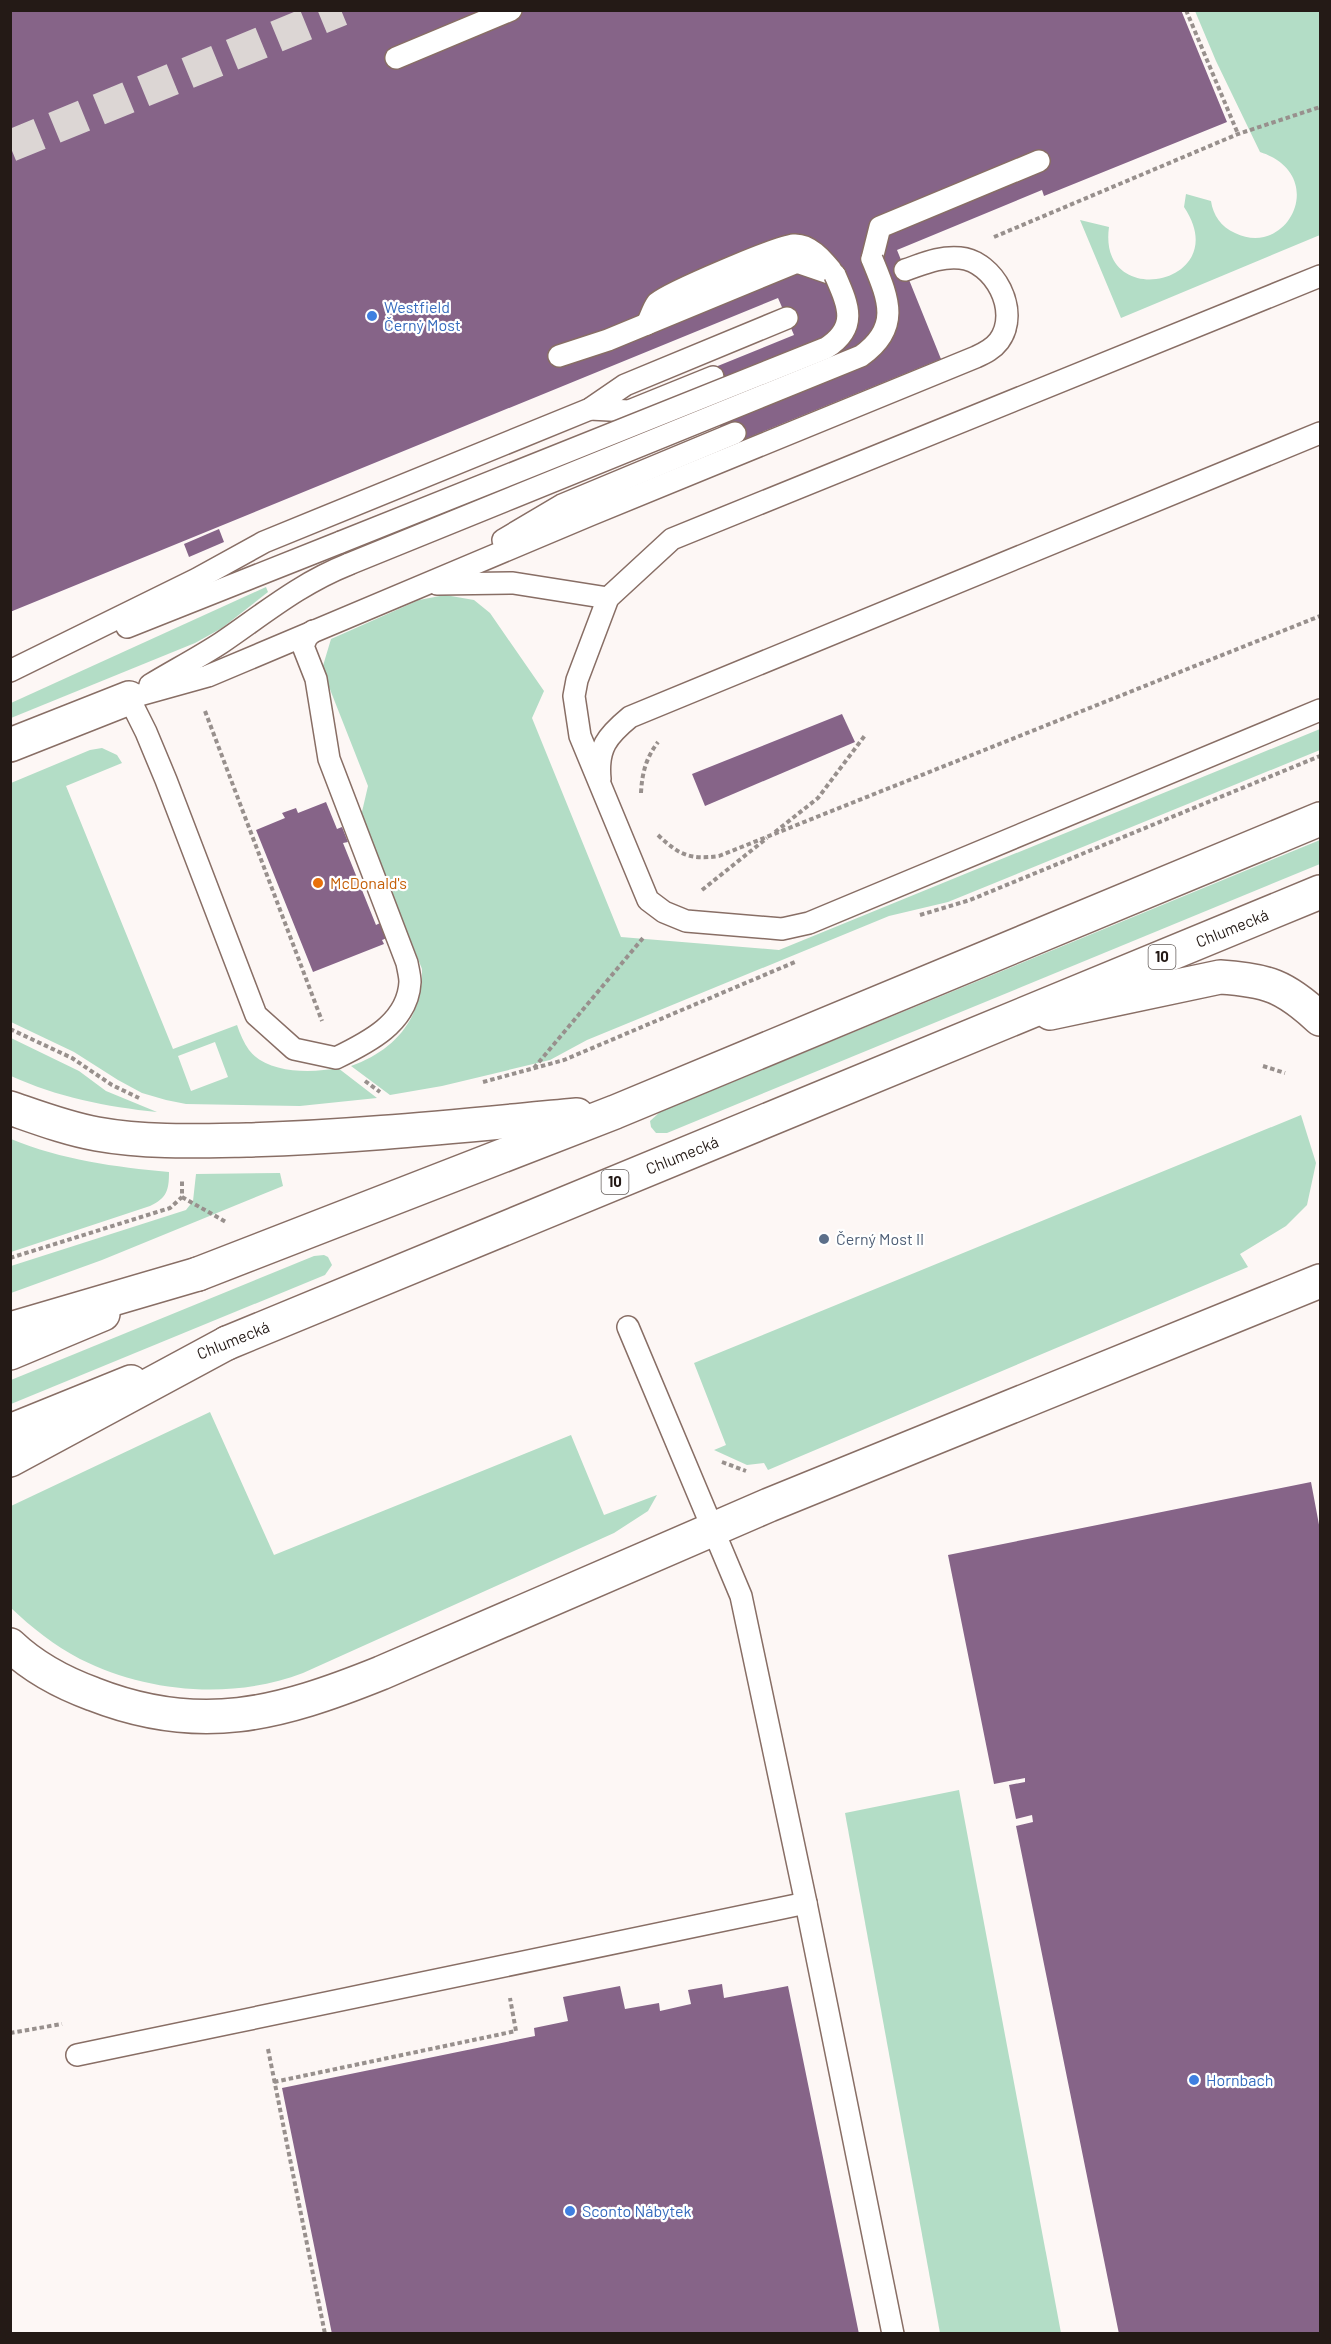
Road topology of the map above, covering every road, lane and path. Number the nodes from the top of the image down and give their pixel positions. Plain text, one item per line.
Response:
1 (511, 10) edge
2 (1186, 10) edge
3 (396, 58) dead end
4 (1320, 107) edge
5 (1238, 134) junction
6 (1039, 161) dead end
7 (944, 258) junction
8 (905, 270) dead end
9 (1320, 276) edge
10 (787, 318) dead end
11 (559, 357) dead end
12 (713, 377) dead end
13 (590, 409) junction
14 (735, 433) dead end
15 (1320, 433) edge
16 (428, 585) junction
17 (608, 598) junction
18 (1320, 616) edge
19 (313, 632) junction
20 (10, 671) edge
21 (129, 698) junction
22 (204, 707) dead end
23 (1320, 710) edge
24 (659, 741) dead end
25 (10, 745) edge
26 (600, 789) junction
27 (641, 798) dead end
28 (1320, 819) edge
29 (656, 833) dead end
30 (1320, 892) edge
31 (1320, 1019) edge
32 (1004, 1022) junction
33 (10, 1029) edge
34 (336, 1058) junction
35 (1263, 1066) dead end
36 (1285, 1073) dead end
37 (385, 1096) dead end
38 (144, 1100) dead end
39 (10, 1108) edge
40 (615, 1112) junction
41 (183, 1173) dead end
42 (10, 1258) edge
43 (198, 1274) junction
44 (1320, 1281) edge
45 (628, 1327) dead end
46 (10, 1329) edge
47 (227, 1342) junction
48 (10, 1353) edge
49 (10, 1431) edge
50 (715, 1459) dead end
51 (10, 1460) edge
52 (757, 1470) dead end
53 (714, 1528) junction
54 (10, 1645) edge
55 (806, 1903) junction
56 (520, 1997) dead end
57 (267, 2048) dead end
58 (77, 2055) dead end
59 (274, 2082) junction
60 (325, 2334) edge
61 (893, 2334) edge

1 - 3 lane
2 - 5 path
4 - 5 path
5 - 7 path
6 - 21 lane, bridge
7 - 8 lane
7 - 16 lane
9 - 17 lane
10 - 13 lane
11 - 20 lane, bridge
12 - 13 lane
13 - 20 lane
14 - 16 lane
15 - 26 lane
16 - 17 lane
16 - 19 lane
17 - 26 lane
18 - 29 path
19 - 21 lane
19 - 34 lane
21 - 25 main road
21 - 34 lane
22 - 34 path
23 - 26 lane
24 - 27 path
28 - 40 main road
30 - 32 main road, Chlumecká / 10
31 - 32 main road
32 - 47 main road, Chlumecká / 10
33 - 38 path
34 - 37 path
35 - 36 path
39 - 40 main road
40 - 43 main road
41 - 42 path
43 - 46 main road
43 - 48 main road
44 - 53 main road
45 - 53 lane
47 - 49 main road, Chlumecká
47 - 51 main road
50 - 52 path
53 - 54 main road
53 - 55 lane
55 - 58 lane
55 - 61 lane
56 - 59 path
57 - 59 path
59 - 60 path

